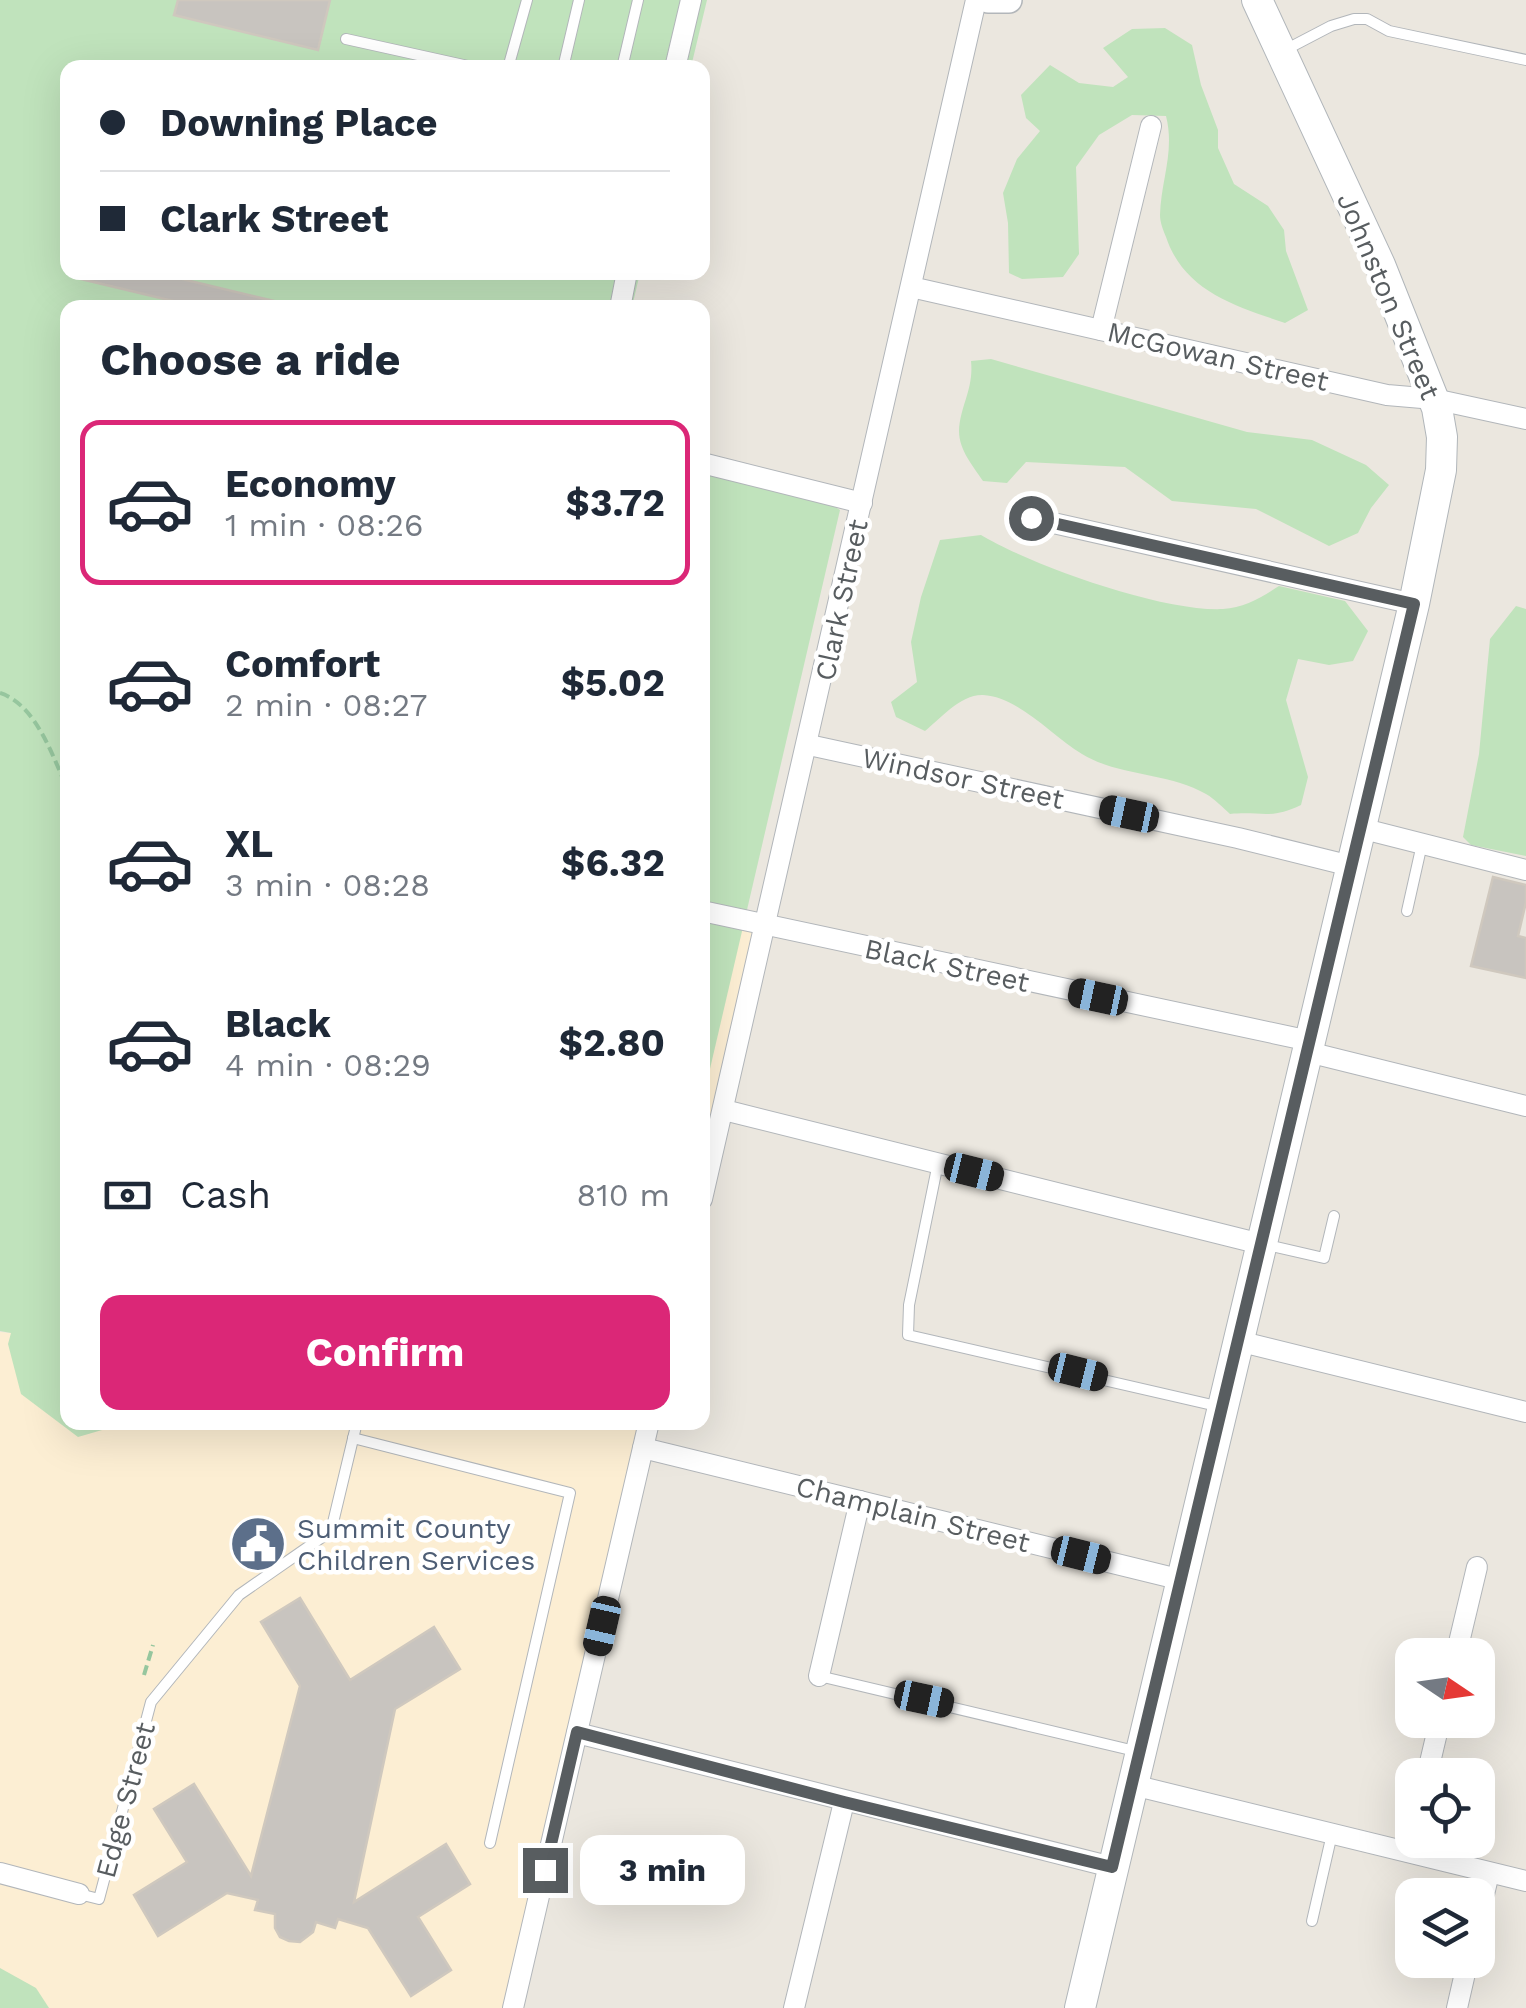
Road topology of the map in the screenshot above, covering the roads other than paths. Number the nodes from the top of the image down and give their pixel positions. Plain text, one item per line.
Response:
1 (526, 0) edge
2 (579, 0) edge
3 (638, 0) edge
4 (691, 0) edge
5 (976, 0) edge
6 (988, 0) edge
7 (1009, 0) edge
8 (1257, 0) edge
9 (346, 38) dead end
10 (1282, 52) junction
11 (441, 60) edge
12 (510, 60) edge
13 (565, 60) edge
14 (624, 60) edge
15 (677, 60) edge
16 (1526, 60) edge
17 (1151, 126) dead end
18 (910, 287) junction
19 (1101, 330) junction
20 (1434, 399) junction
21 (1526, 420) edge
22 (710, 464) edge
23 (862, 502) junction
24 (1031, 518) dead end
25 (1414, 604) junction
26 (808, 744) junction
27 (1360, 828) junction
28 (1422, 843) junction
29 (1351, 866) junction
30 (1526, 870) edge
31 (1407, 911) dead end
32 (710, 913) edge
33 (764, 925) junction
34 (1309, 1047) junction
35 (1526, 1106) edge
36 (724, 1110) junction
37 (938, 1163) junction
38 (710, 1167) edge
39 (1334, 1216) dead end
40 (1261, 1244) junction
41 (1238, 1341) junction
42 (1222, 1407) junction
43 (1526, 1412) edge
44 (354, 1430) edge
45 (647, 1430) edge
46 (353, 1438) junction
47 (643, 1448) junction
48 (860, 1501) junction
49 (1477, 1567) dead end
50 (1182, 1580) junction
51 (1460, 1638) edge
52 (819, 1676) joint
53 (577, 1732) junction
54 (1141, 1752) junction
55 (1133, 1785) junction
56 (844, 1802) junction
57 (1332, 1833) junction
58 (1395, 1840) edge
59 (490, 1844) dead end
60 (1451, 1858) edge
61 (1112, 1867) junction
62 (0, 1873) edge
63 (1489, 1873) junction
64 (1488, 1878) edge
65 (1526, 1881) edge
66 (89, 1896) joint
67 (1312, 1921) dead end
68 (1464, 1978) edge
69 (512, 2008) edge
70 (794, 2008) edge
71 (1080, 2008) edge
72 (1457, 2008) edge

1 - 12 lane
2 - 13 lane
3 - 14 lane
4 - 15 street
5 - 18 street, Clark Street
6 - 7 street
8 - 10 main road, Johnston Street
9 - 11 lane
10 - 16 lane
10 - 20 main road, Johnston Street
17 - 19 street
18 - 19 street, McGowan Street
18 - 23 street, Clark Street
19 - 20 street, McGowan Street
20 - 21 street, McGowan Street
20 - 25 main road, Johnston Street
22 - 23 street
23 - 26 street, Clark Street
24 - 25 street
25 - 27 main road, Johnston Street
26 - 29 street, Windsor Street
26 - 33 street, Clark Street
27 - 28 street
27 - 29 main road, Johnston Street
28 - 30 street
28 - 31 lane
29 - 34 main road, Johnston Street
32 - 33 street, Black Street
33 - 34 street, Black Street
33 - 36 street, Clark Street
34 - 35 street, Black Street
34 - 40 main road, Johnston Street
36 - 37 street
36 - 38 street, Clark Street
37 - 40 street
37 - 42 lane
39 - 40 lane
40 - 41 main road, Johnston Street
41 - 42 main road, Johnston Street
41 - 43 street
42 - 50 main road, Johnston Street
44 - 46 lane, Edge Street
45 - 47 street
46 - 59 lane
46 - 66 lane, Edge Street
47 - 48 street, Champlain Street
47 - 53 street
48 - 50 street, Champlain Street
48 - 52 street
49 - 51 street
50 - 54 main road, Johnston Street
52 - 54 lane
53 - 56 street
53 - 69 street
54 - 55 main road, Johnston Street
55 - 57 street
55 - 61 main road, Johnston Street
56 - 61 street
56 - 70 street
57 - 58 street
57 - 67 lane
60 - 63 street
61 - 71 main road, Johnston Street
62 - 66 street
63 - 64 street
63 - 65 street
68 - 72 street

